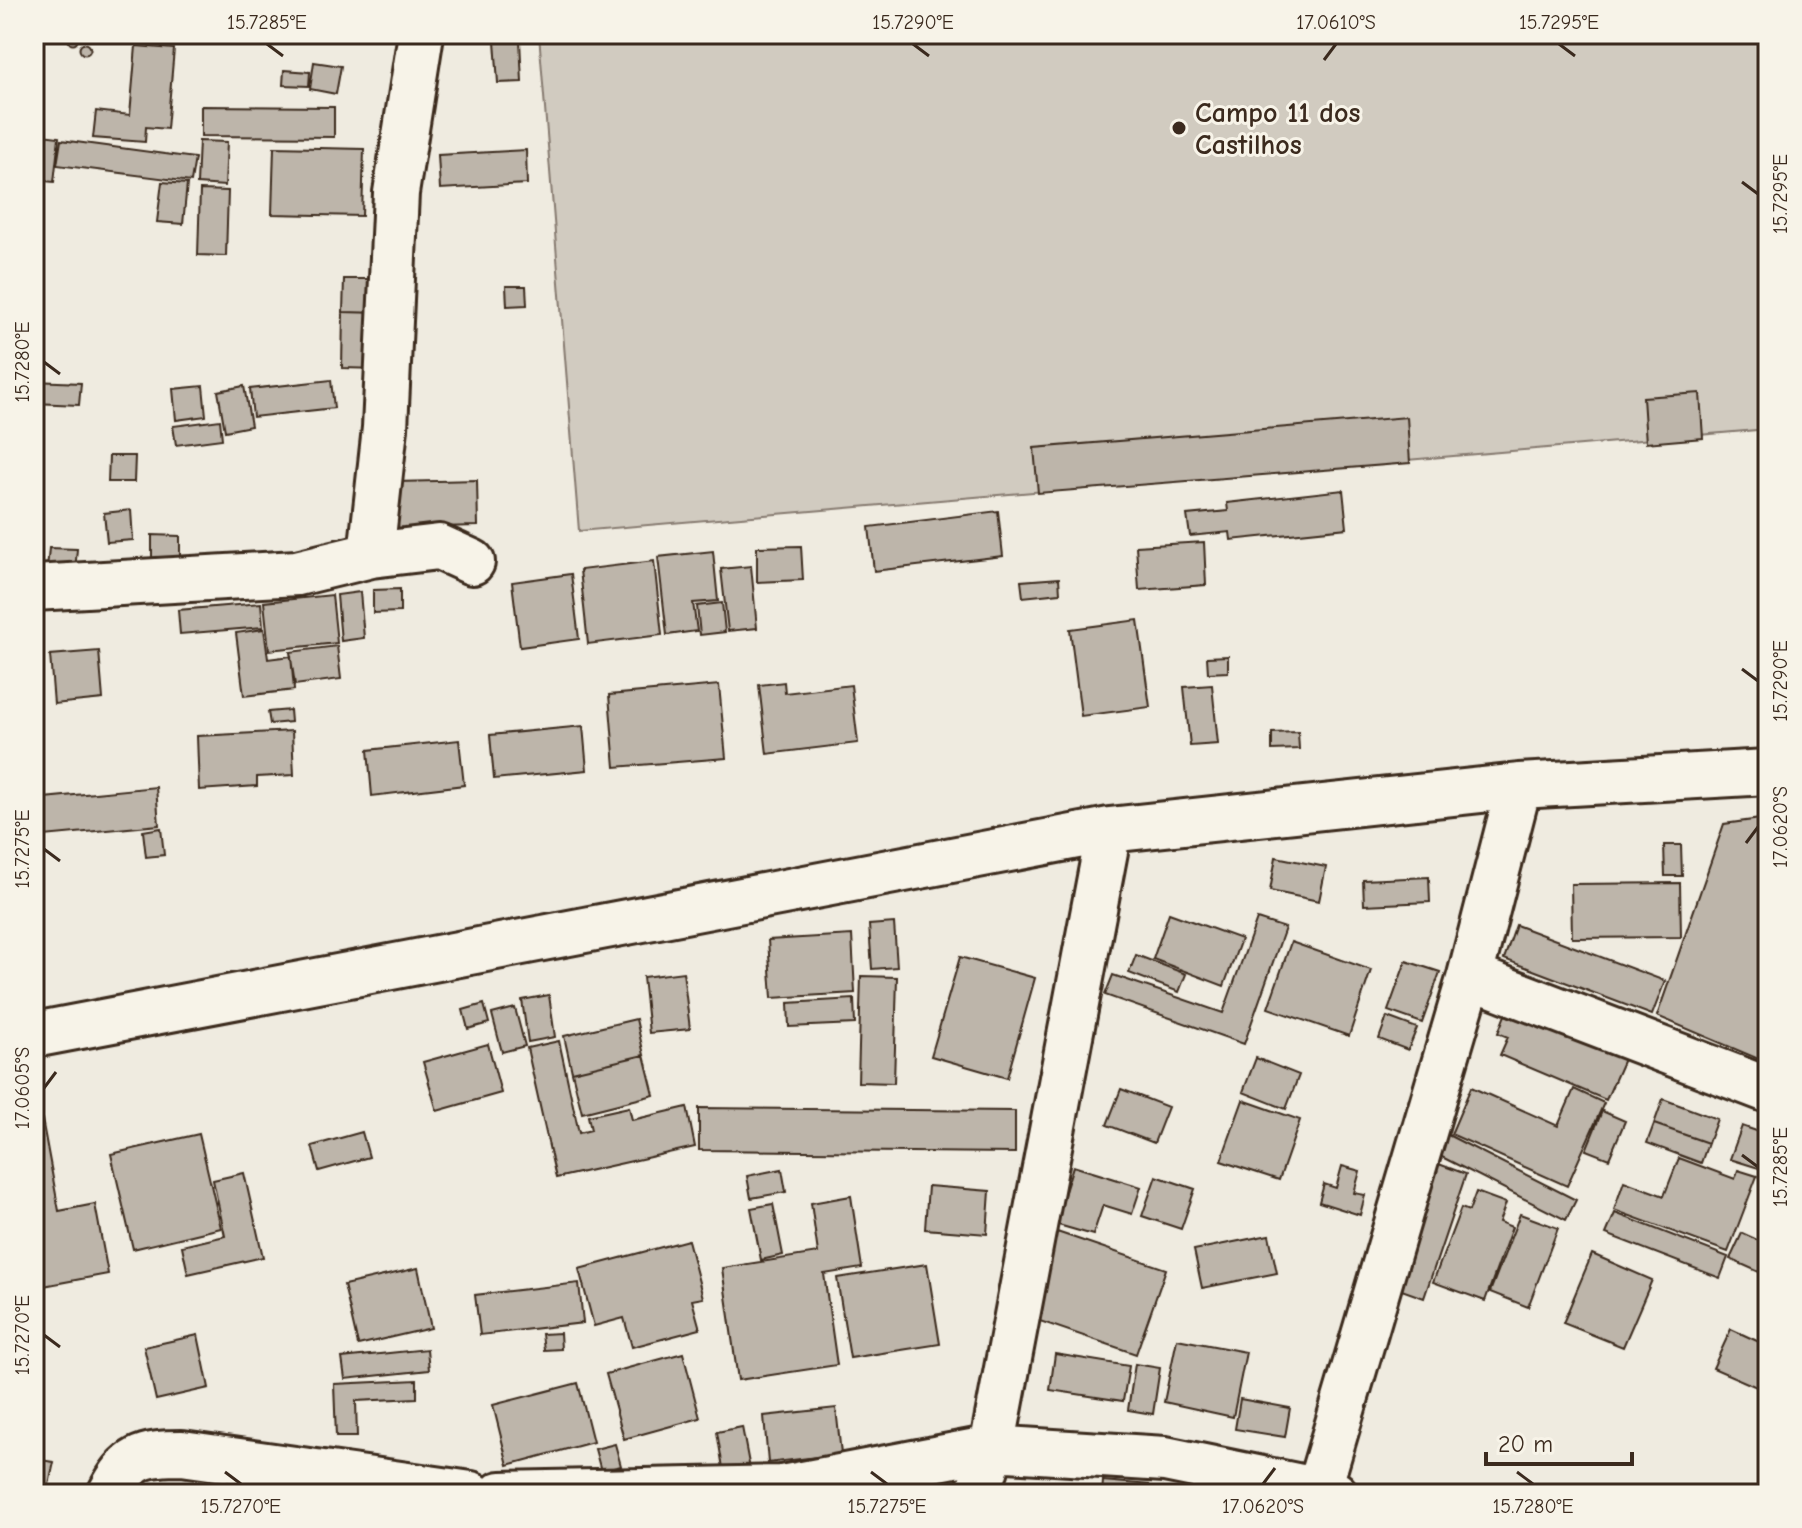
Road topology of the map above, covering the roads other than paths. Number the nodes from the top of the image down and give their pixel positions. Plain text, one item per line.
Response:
1 (421, 34) edge
2 (371, 555) junction
3 (472, 562) dead end
4 (34, 588) edge
5 (1768, 772) edge
6 (1519, 786) junction
7 (1109, 830) junction
8 (1470, 976) junction
9 (34, 1035) edge
10 (1768, 1090) edge
11 (992, 1448) junction
12 (780, 1491) edge
13 (1327, 1491) edge
14 (110, 1494) edge
15 (471, 1494) edge
16 (501, 1494) edge
17 (978, 1494) edge

1 - 2 street
2 - 3 street
2 - 4 street
5 - 6 street
6 - 7 street
6 - 8 street
7 - 9 street
7 - 11 street
8 - 10 street
8 - 13 street
11 - 12 street
11 - 13 street
11 - 17 street
12 - 16 street
14 - 15 street

